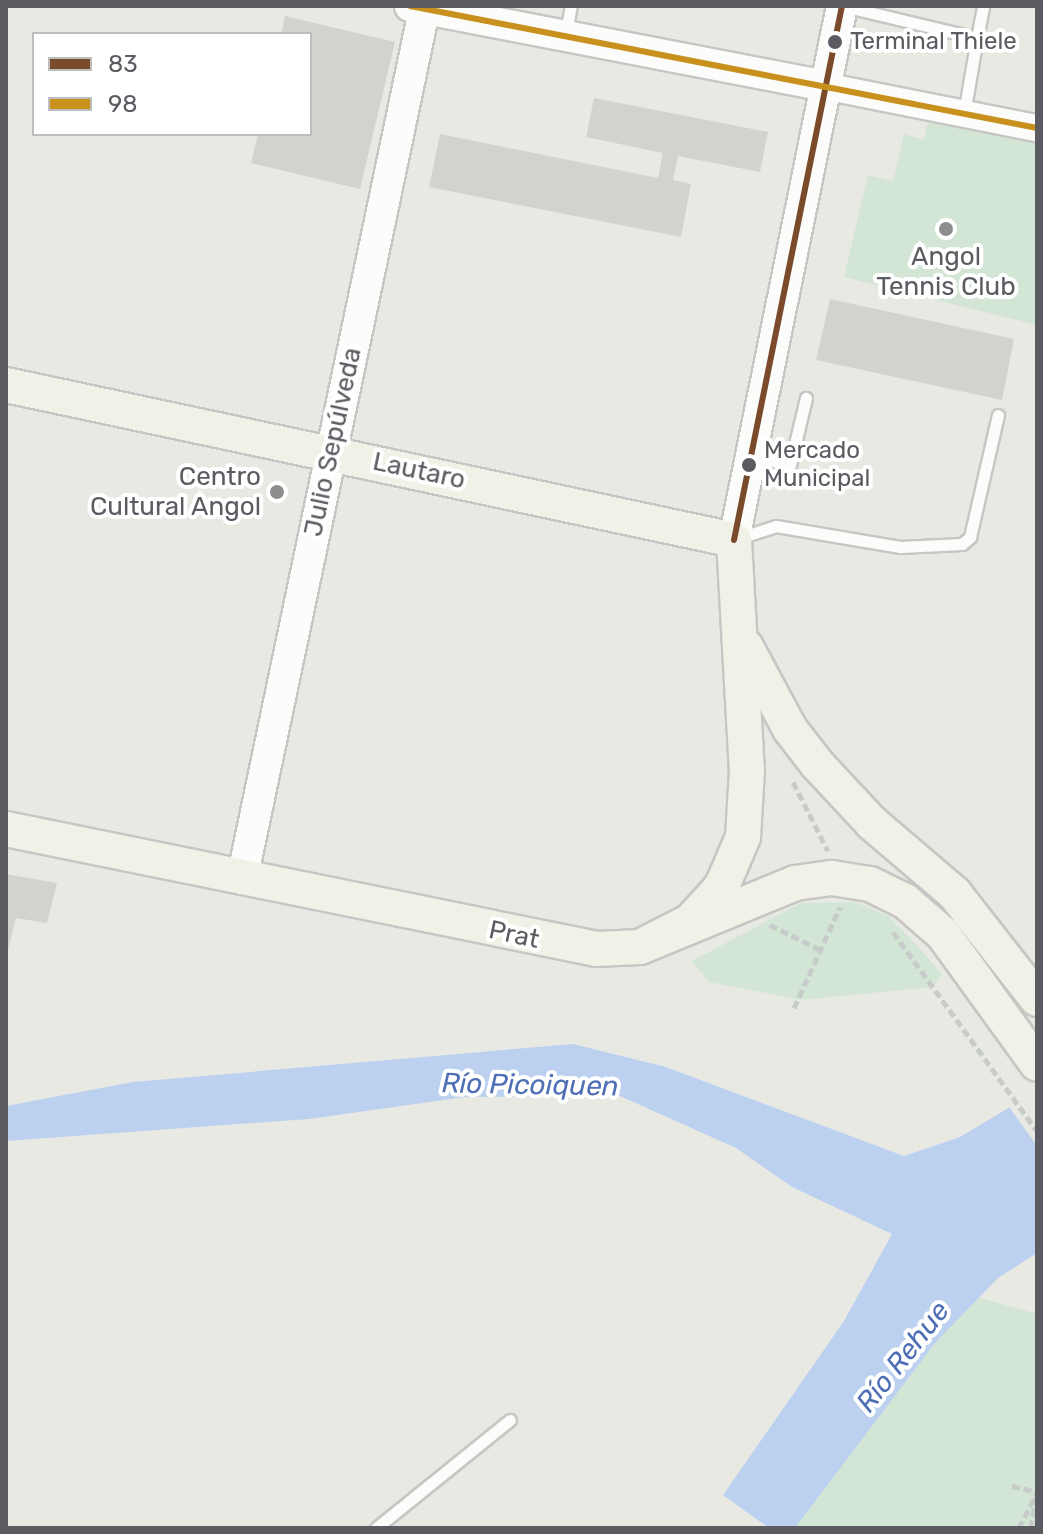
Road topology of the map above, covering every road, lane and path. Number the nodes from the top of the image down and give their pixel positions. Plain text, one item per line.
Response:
1 (571, 6) edge
2 (842, 6) edge
3 (983, 6) edge
4 (420, 7) edge
5 (565, 36) junction
6 (977, 38) junction
7 (824, 86) junction
8 (963, 114) junction
9 (1037, 128) edge
10 (6, 385) edge
11 (806, 398) dead end
12 (998, 415) dead end
13 (331, 452) junction
14 (748, 455) junction
15 (734, 540) junction
16 (742, 640) junction
17 (788, 772) dead end
18 (6, 829) edge
19 (242, 879) junction
20 (846, 899) junction
21 (744, 904) junction
22 (890, 927) dead end
23 (640, 947) junction
24 (819, 949) junction
25 (1028, 986) edge
26 (794, 1008) dead end
27 (1037, 1064) edge
28 (1037, 1131) edge
29 (510, 1420) dead end
30 (1012, 1486) dead end
31 (1037, 1492) edge
32 (376, 1528) edge
33 (1019, 1528) edge
34 (1031, 1528) edge

1 - 5 lane
2 - 6 lane
2 - 7 main road
3 - 6 lane
4 - 5 main road
4 - 13 main road, Julio Sepúlveda
5 - 7 main road
6 - 8 lane
7 - 8 street
7 - 14 main road
8 - 9 street
10 - 13 main road, Lautaro
11 - 14 lane
12 - 15 lane
13 - 15 main road, Lautaro
13 - 19 main road, Julio Sepúlveda
14 - 15 main road
15 - 16 main road
16 - 23 main road
16 - 25 main road
17 - 20 path
18 - 19 main road, Prat
19 - 23 main road, Prat
20 - 21 main road, Prat
20 - 24 path
20 - 27 main road, Prat
21 - 23 main road, Prat
21 - 24 path
22 - 28 path
24 - 26 path
29 - 32 lane
30 - 31 path
31 - 33 path
31 - 34 path

